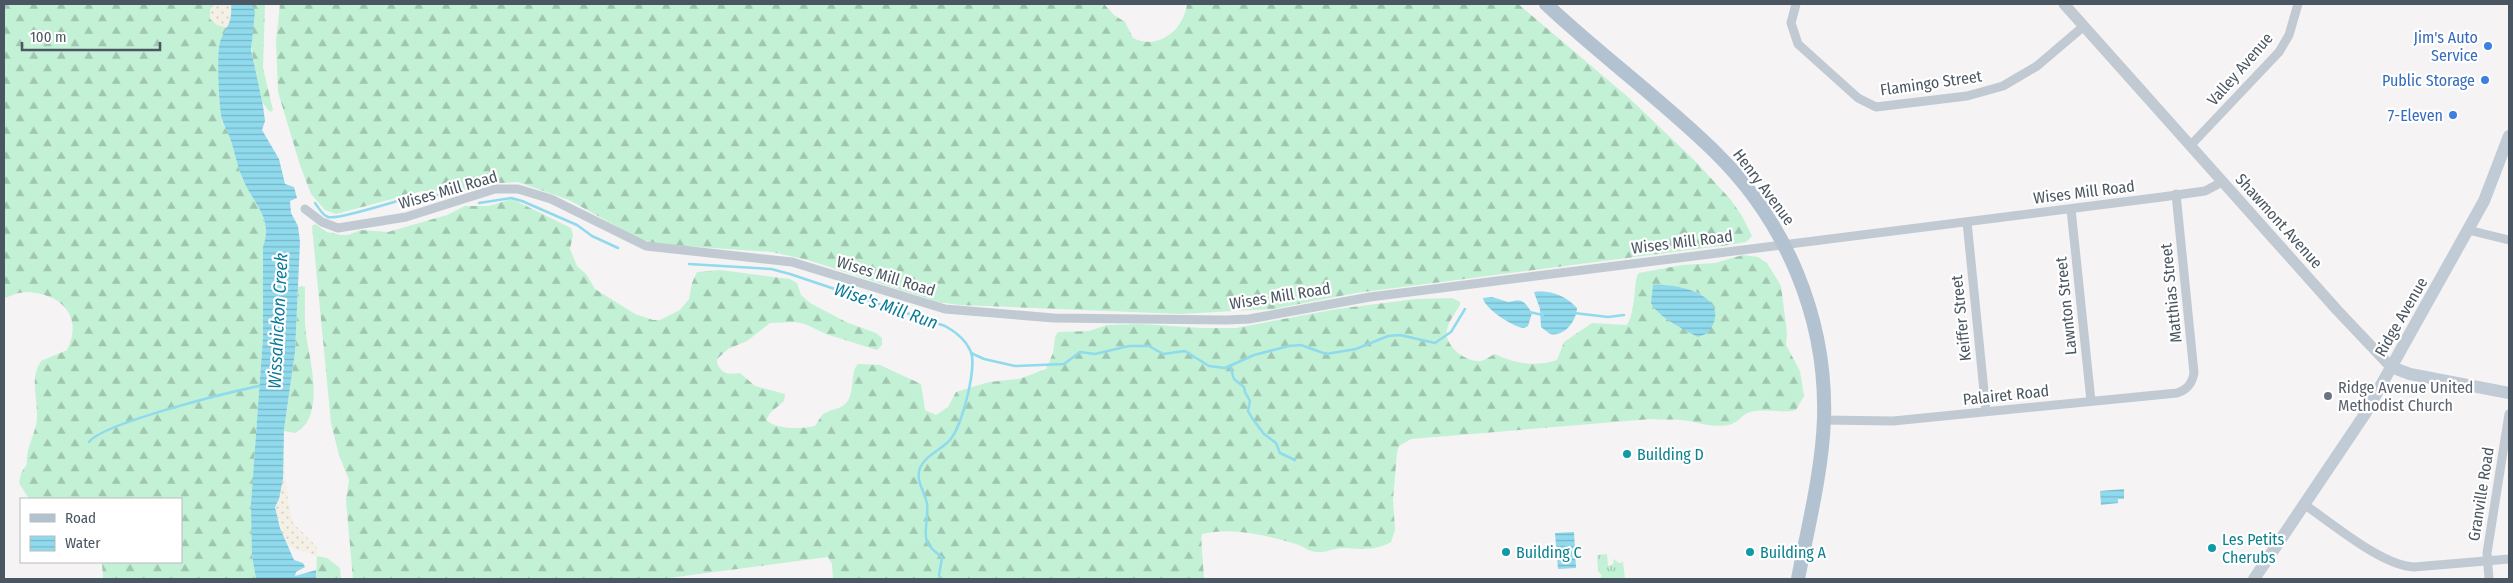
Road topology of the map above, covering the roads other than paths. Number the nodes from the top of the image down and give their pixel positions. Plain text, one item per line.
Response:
1 (1546, 4) edge
2 (1796, 4) edge
3 (2064, 4) edge
4 (2298, 4) edge
5 (2084, 26) junction
6 (2509, 136) edge
7 (2190, 146) junction
8 (2222, 182) junction
9 (2176, 194) junction
10 (305, 209) dead end
11 (2072, 209) junction
12 (1967, 222) junction
13 (2468, 230) junction
14 (2509, 240) edge
15 (1784, 244) junction
16 (2391, 367) junction
17 (2189, 387) joint
18 (2509, 393) edge
19 (2091, 401) junction
20 (1986, 411) junction
21 (2509, 414) edge
22 (1824, 420) junction
23 (2305, 505) junction
24 (2509, 558) edge
25 (2486, 560) junction
26 (1798, 579) edge
27 (2254, 579) edge
28 (2489, 579) edge

1 - 15 main road, Henry Avenue
2 - 5 street, Flamingo Street
3 - 5 street, Shawmont Avenue
4 - 7 street, Valley Avenue
5 - 7 street, Shawmont Avenue
6 - 13 main road, Ridge Avenue
7 - 8 street, Shawmont Avenue
8 - 9 street, Wises Mill Road
8 - 16 street, Shawmont Avenue
9 - 11 street, Wises Mill Road
9 - 17 street, Matthias Street
10 - 15 street, Wises Mill Road
11 - 12 street, Wises Mill Road
11 - 19 street, Lawnton Street
12 - 15 street, Wises Mill Road
12 - 20 street, Keiffer Street
13 - 14 street
13 - 16 main road, Ridge Avenue
15 - 22 main road, Henry Avenue
16 - 18 main road, Shawmont Avenue
16 - 23 main road, Ridge Avenue
17 - 19 street, Palairet Road
19 - 20 street, Palairet Road
20 - 22 street, Palairet Road
21 - 25 street, Granville Road
22 - 26 main road, Henry Avenue
23 - 25 street
23 - 27 main road, Ridge Avenue
24 - 25 street
25 - 28 street, Granville Road

